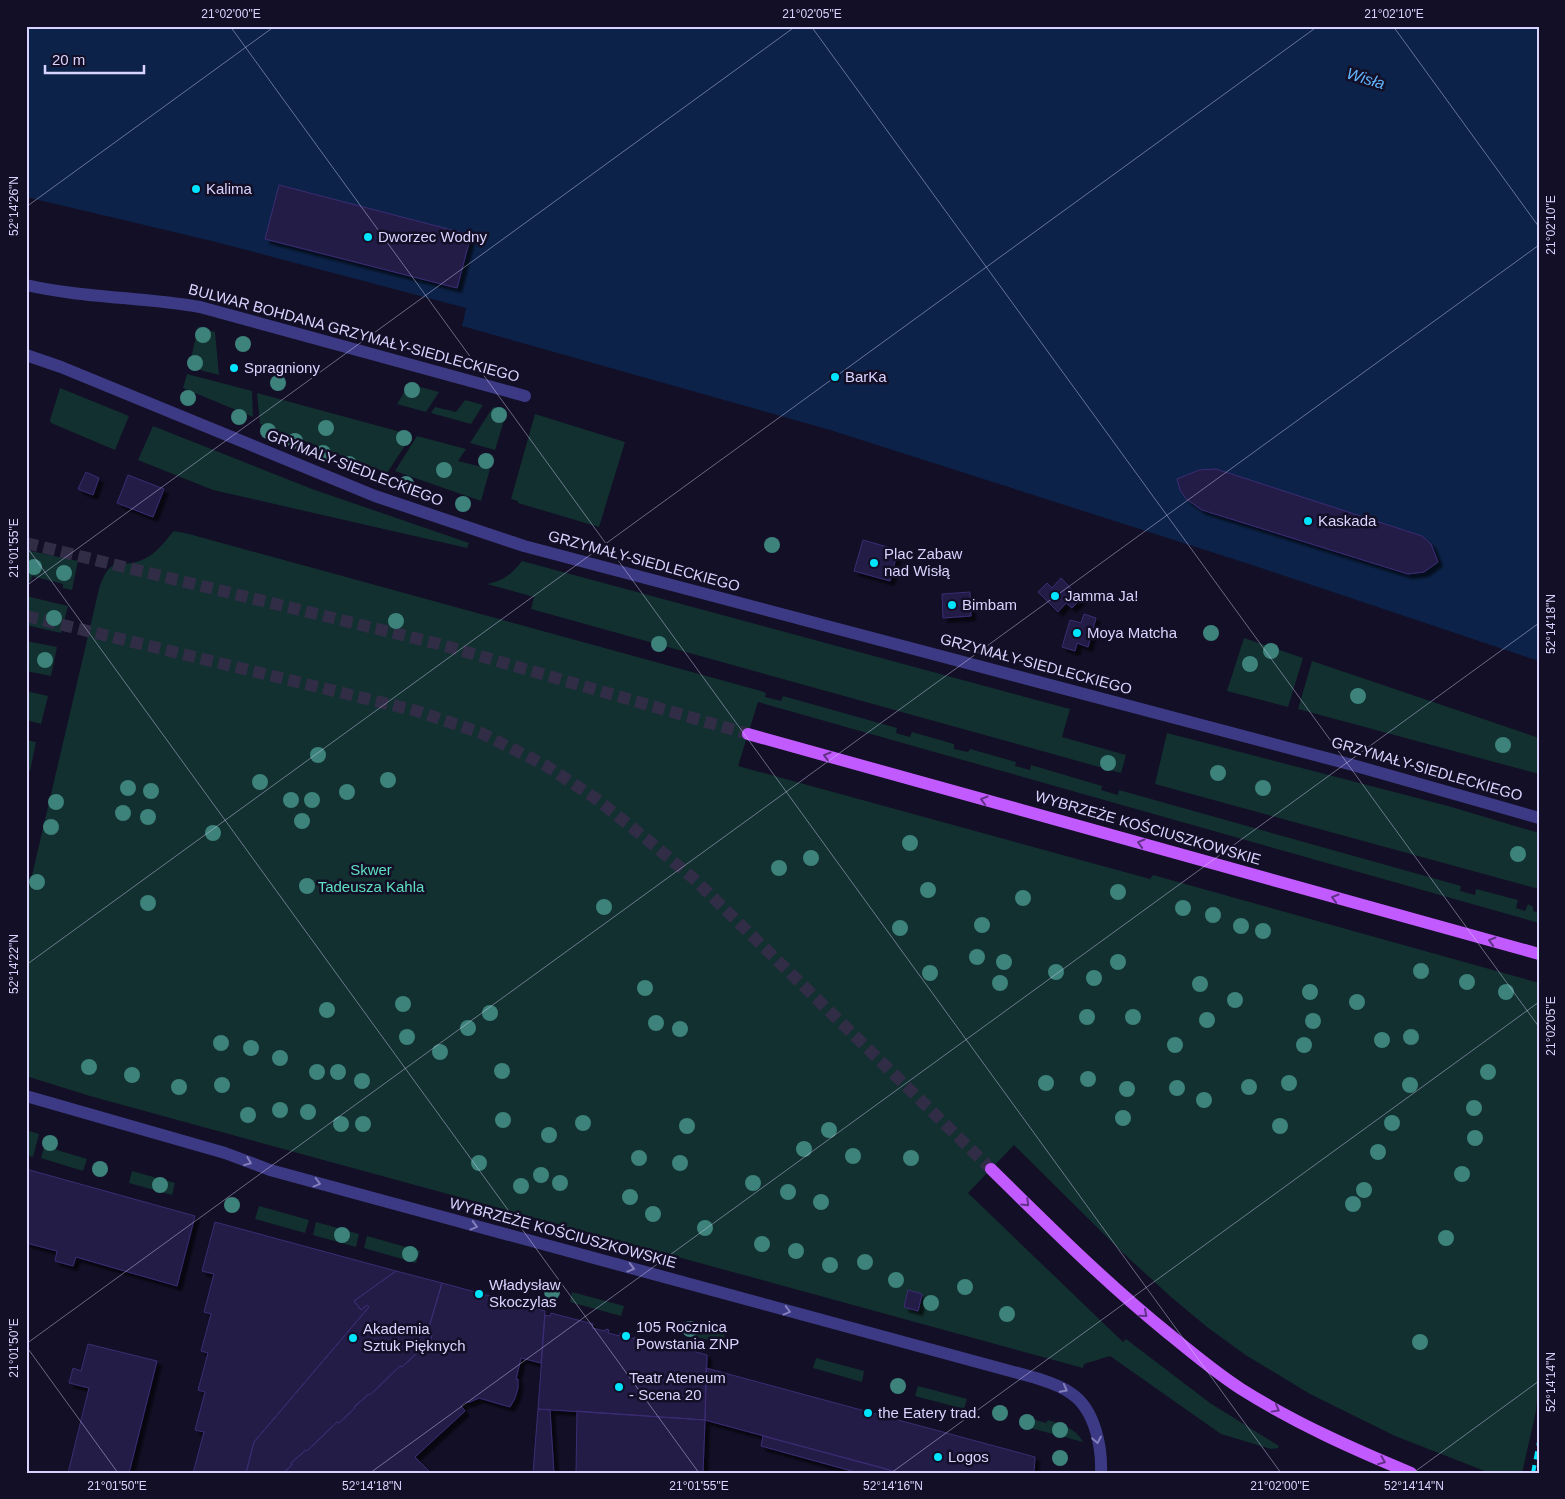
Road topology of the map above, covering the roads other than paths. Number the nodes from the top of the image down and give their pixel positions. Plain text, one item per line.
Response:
1 (26, 284) edge
2 (26, 355) edge
3 (526, 396) dead end
4 (524, 546) joint
5 (748, 734) tunnel mouth
6 (1539, 818) edge
7 (1539, 954) edge
8 (26, 1096) edge
9 (991, 1169) tunnel mouth
10 (1101, 1473) edge
11 (1411, 1473) edge

1 - 3 street, BULWAR BOHDANA GRZYMAŁY-SIEDLECKIEGO
2 - 4 street, GRYMALY-SIEDLECKIEGO
4 - 6 street, GRZYMAŁY-SIEDLECKIEGO
7 -> 5 main road, WYBRZEŻE KOŚCIUSZKOWSKIE
8 -> 10 street, WYBRZEŻE KOŚCIUSZKOWSKIE
9 -> 11 main road

